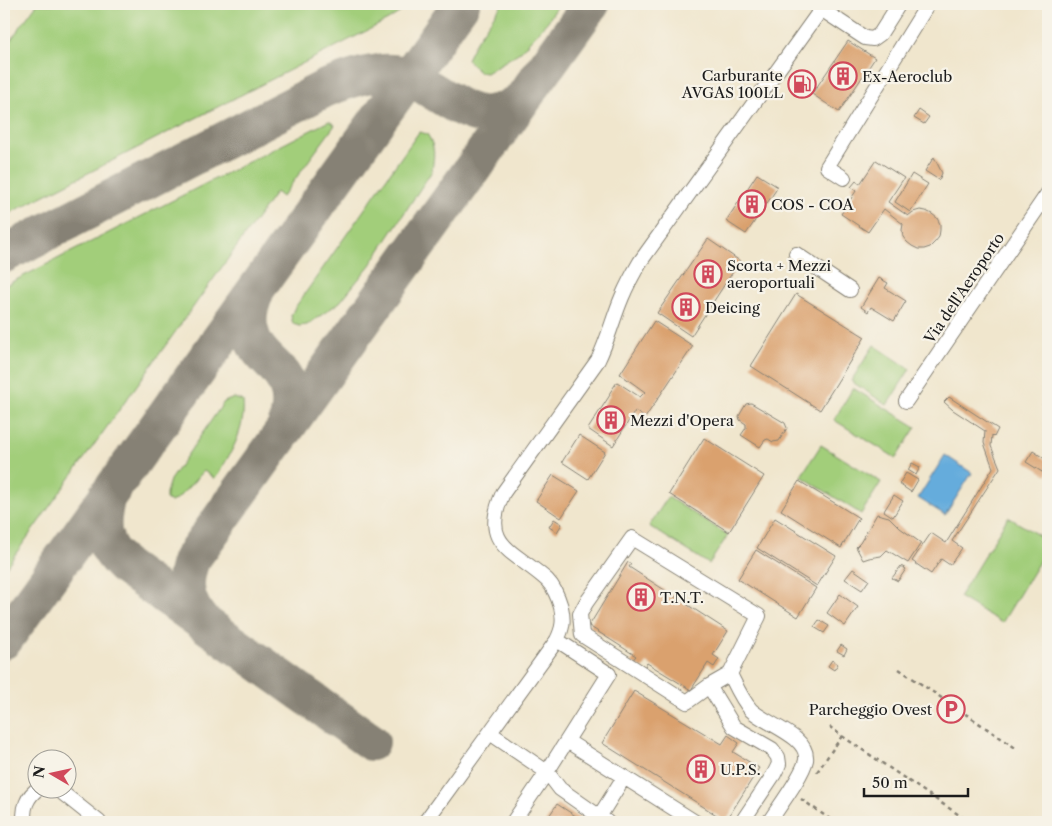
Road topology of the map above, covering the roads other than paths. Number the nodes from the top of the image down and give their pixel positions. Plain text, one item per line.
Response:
1 (899, 4) edge
2 (928, 4) edge
3 (823, 7) edge
4 (844, 178) dead end
5 (1048, 193) edge
6 (796, 254) dead end
7 (850, 290) dead end
8 (906, 401) dead end
9 (557, 640) junction
10 (732, 680) junction
11 (709, 686) junction
12 (490, 733) junction
13 (567, 741) junction
14 (547, 772) junction
15 (629, 780) junction
16 (29, 798) edge
17 (69, 798) edge
18 (603, 819) edge
19 (429, 821) edge
20 (26, 822) edge
21 (99, 822) edge
22 (513, 822) edge
23 (695, 822) edge
24 (742, 822) edge
25 (768, 822) edge

1 - 3 street
2 - 4 street
3 - 9 street
5 - 8 street, Via dell'Aeroporto
6 - 7 street
9 - 12 street
9 - 13 street
10 - 11 street
10 - 11 street
10 - 25 street
11 - 24 street
12 - 14 street
12 - 19 street
13 - 14 street
13 - 15 street
14 - 18 street
14 - 22 street
15 - 18 street
15 - 23 street
16 - 20 street
17 - 21 street

